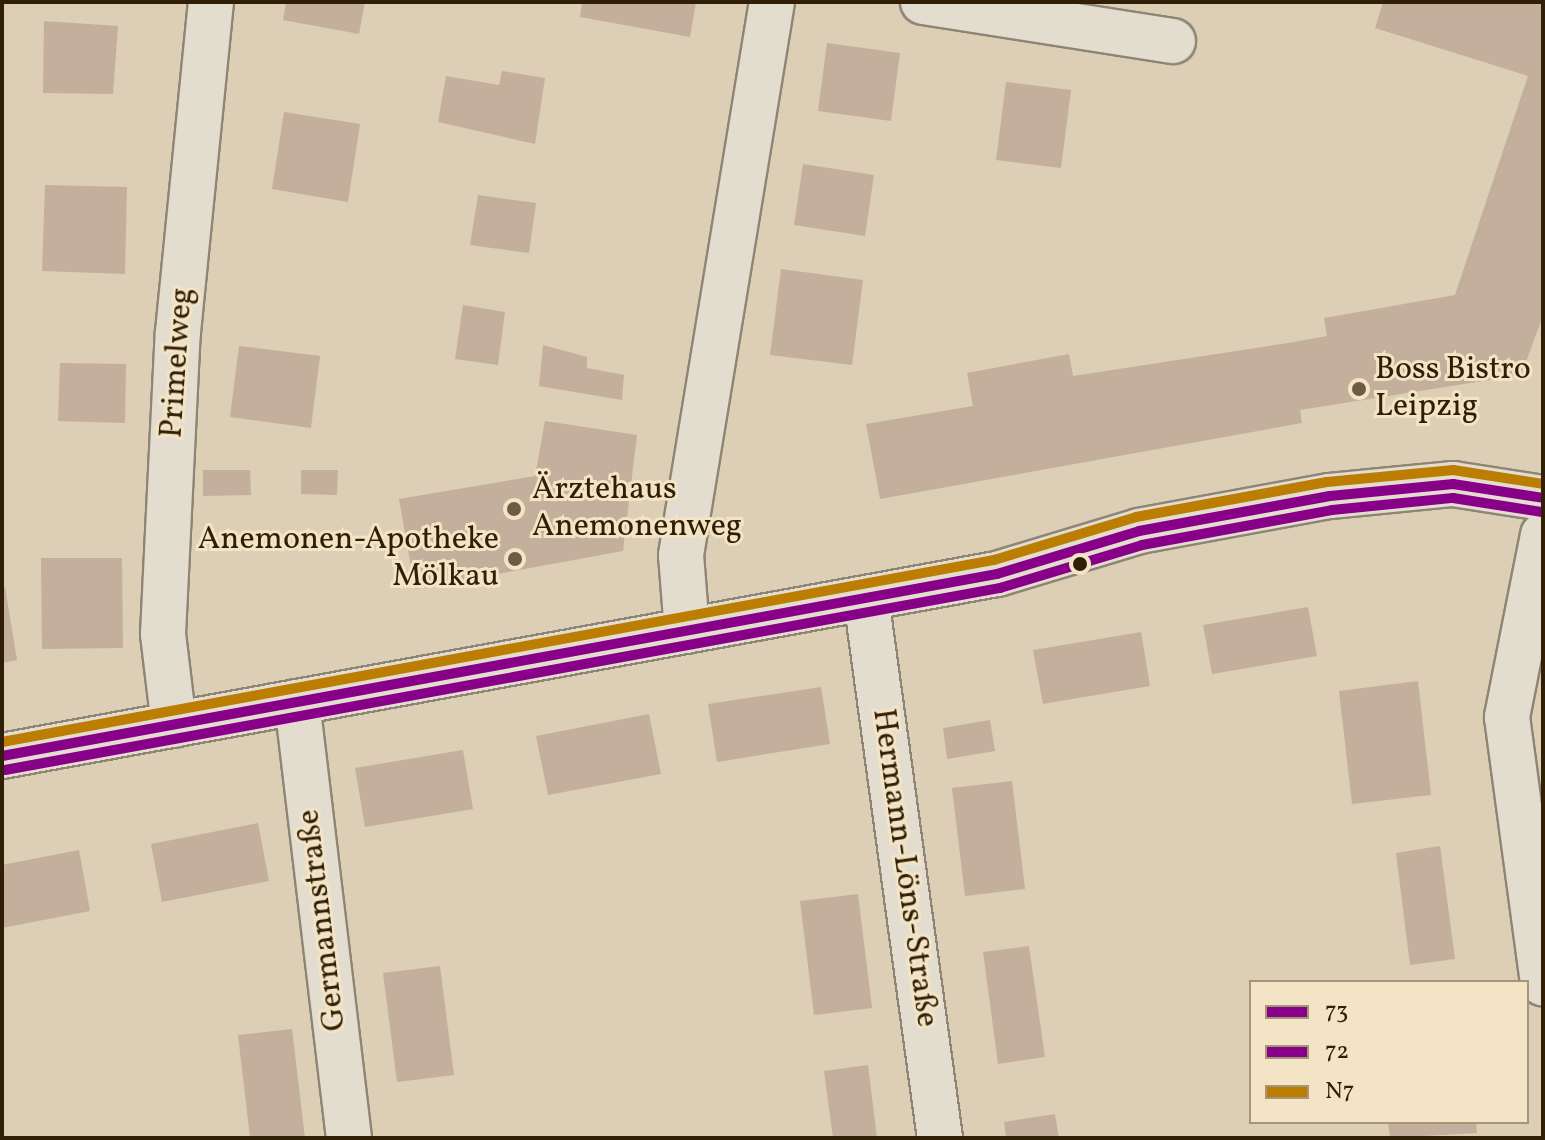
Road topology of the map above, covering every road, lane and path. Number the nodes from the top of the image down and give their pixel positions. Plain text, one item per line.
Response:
1 (211, 2) edge
2 (772, 2) edge
3 (923, 2) edge
4 (1173, 41) dead end
5 (1543, 498) edge
6 (1543, 535) edge
7 (866, 598) junction
8 (687, 631) junction
9 (297, 702) junction
10 (174, 725) junction
11 (2, 756) edge
12 (1543, 984) edge
13 (349, 1138) edge
14 (940, 1138) edge

1 - 10 street, Primelweg
2 - 8 street
3 - 4 street
5 - 7 street
6 - 12 street
7 - 8 street
7 - 14 street, Hermann-Löns-Straße
8 - 9 street
9 - 10 street
9 - 13 street, Germannstraße
10 - 11 street

